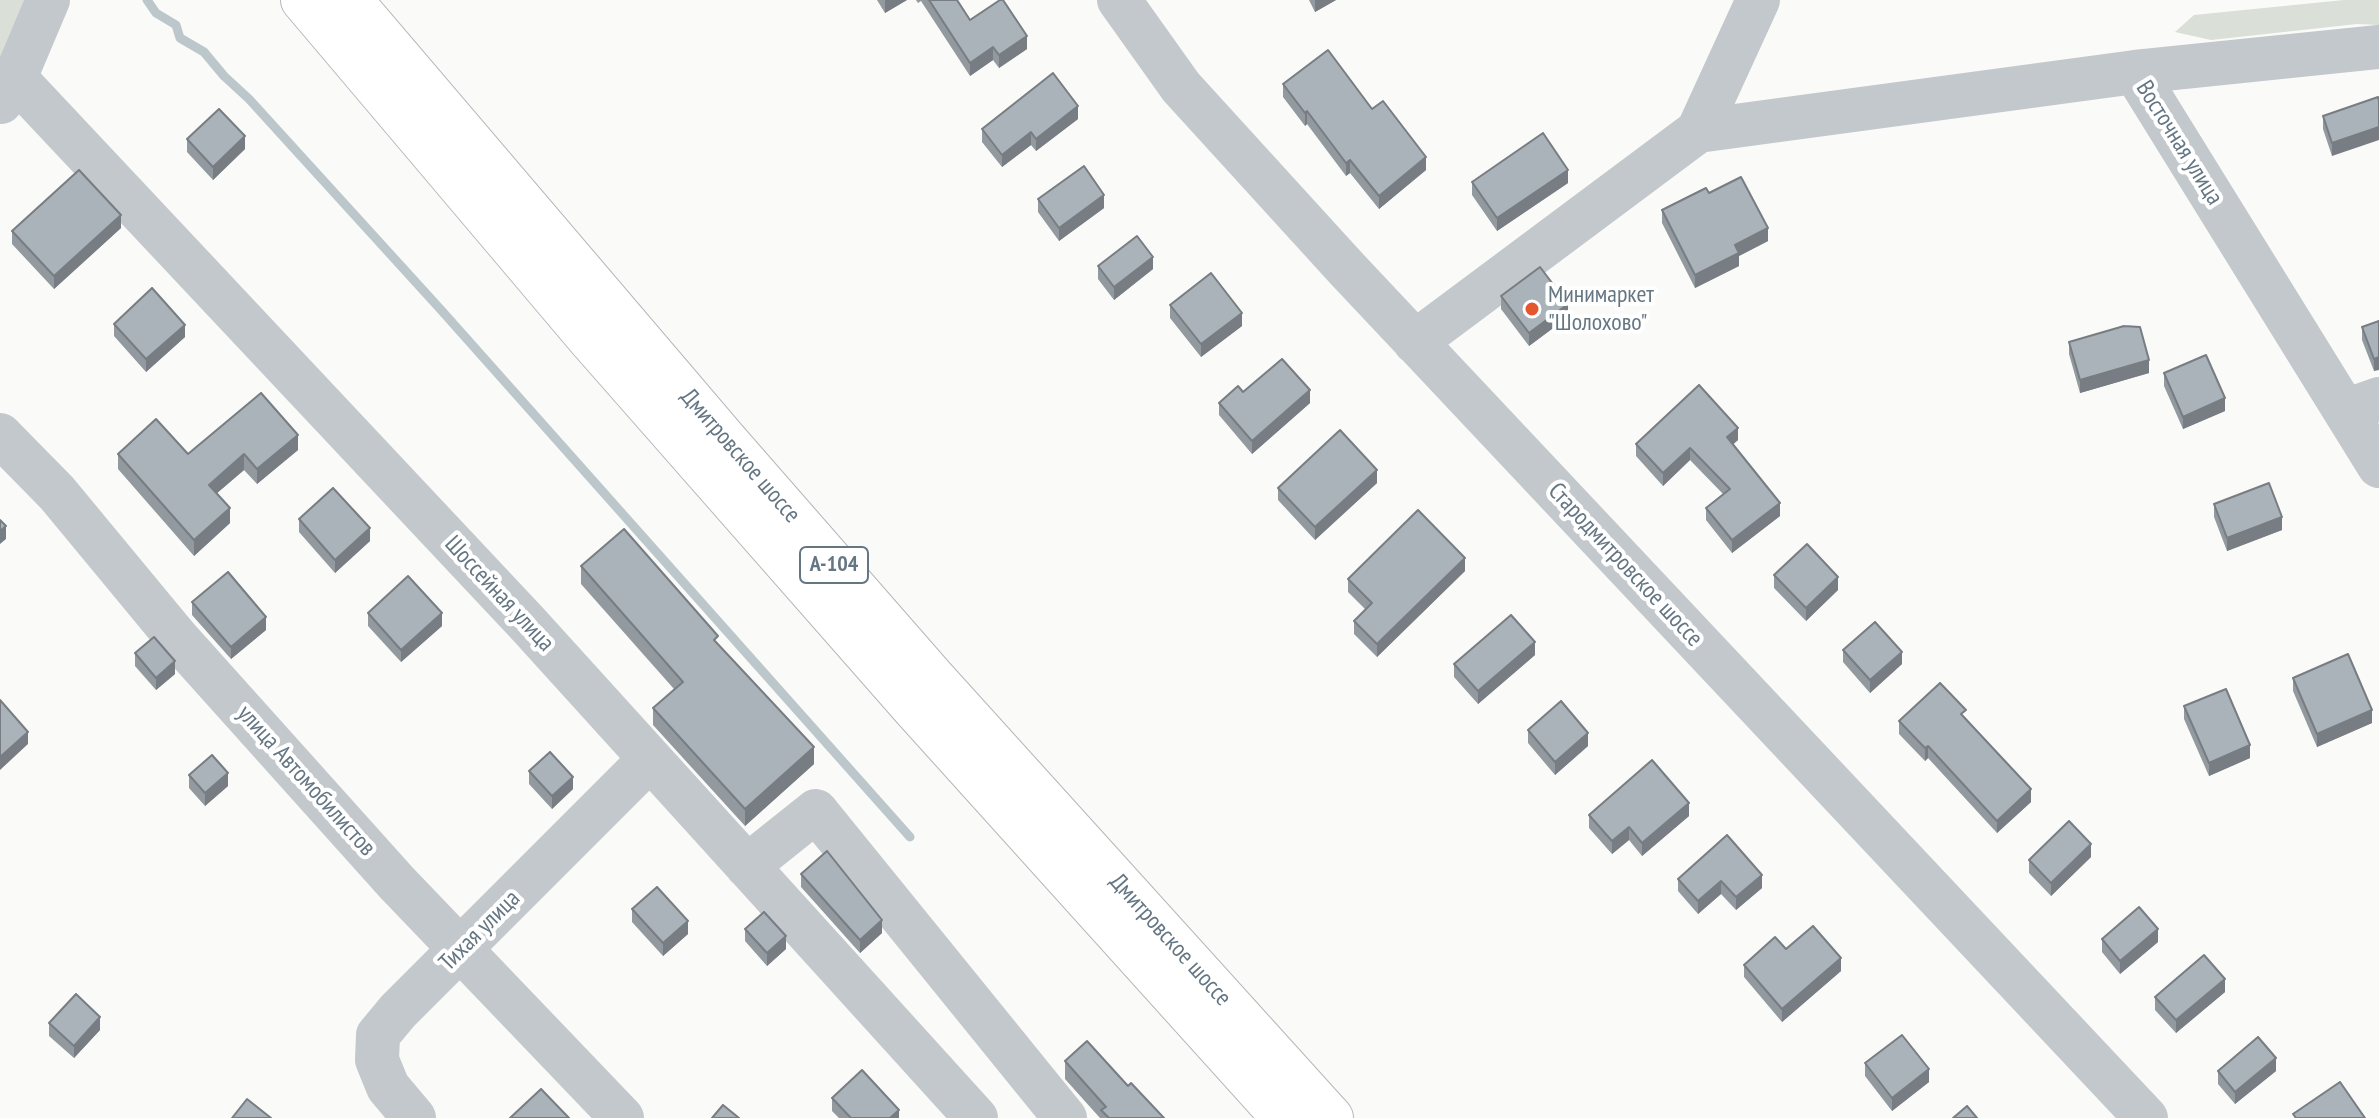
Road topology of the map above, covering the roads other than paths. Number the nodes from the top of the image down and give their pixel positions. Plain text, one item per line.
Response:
1 (48, 0) edge
2 (303, 0) edge
3 (350, 0) edge
4 (1119, 0) edge
5 (1758, 0) edge
6 (2379, 47) edge
7 (2135, 72) junction
8 (7, 91) edge
9 (1707, 144) junction
10 (1415, 342) junction
11 (2362, 405) edge
12 (0, 435) edge
13 (2379, 466) edge
14 (649, 760) junction
15 (747, 866) junction
16 (462, 950) junction
17 (414, 1118) edge
18 (622, 1118) edge
19 (976, 1118) edge
20 (1065, 1118) edge
21 (1284, 1118) edge
22 (1331, 1118) edge
23 (2146, 1118) edge

1 - 8 street
2 - 21 highway, Дмитровское шоссе / А-104
3 - 22 highway, Дмитровское шоссе / А-104
4 - 10 street, Стародмитровское шоссе
5 - 9 street
6 - 7 street
7 - 9 street, Восточная улица
7 - 11 street, Восточная улица
8 - 14 street, Шоссейная улица
9 - 10 street
10 - 23 street, Стародмитровское шоссе
11 - 13 street, Восточная улица
12 - 16 street, улица Автомобилистов
14 - 15 street, Шоссейная улица
14 - 16 street, Тихая улица
15 - 19 street, Шоссейная улица
15 - 20 street
16 - 17 street, Тихая улица
16 - 18 street, улица Автомобилистов

